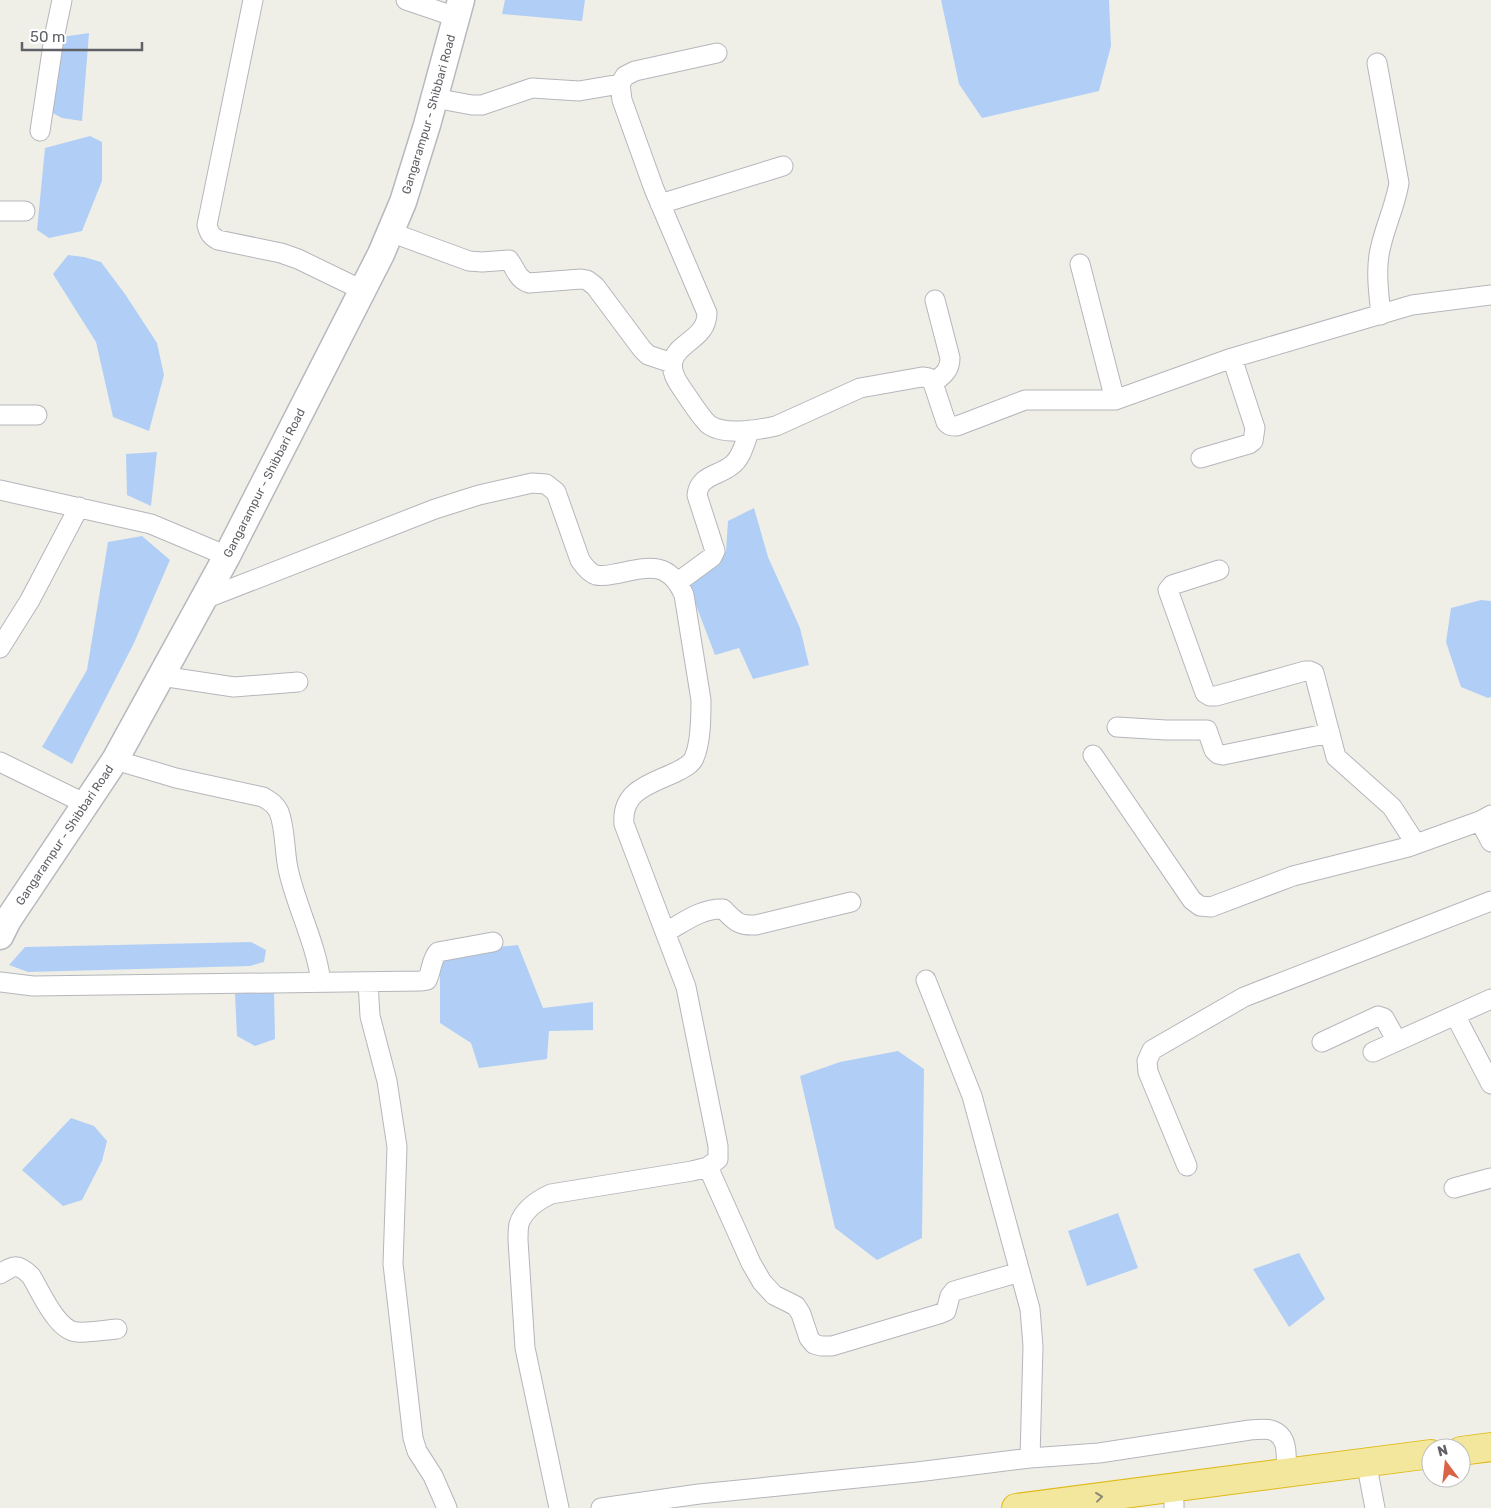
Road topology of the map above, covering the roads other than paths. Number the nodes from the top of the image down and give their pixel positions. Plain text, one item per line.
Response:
1 (62, 0) edge
2 (252, 0) edge
3 (406, 0) edge
4 (458, 8) edge
5 (717, 53) dead end
6 (1377, 63) dead end
7 (620, 84) junction
8 (434, 98) junction
9 (40, 131) dead end
10 (783, 166) dead end
11 (660, 204) junction
12 (0, 211) edge
13 (25, 211) dead end
14 (390, 232) junction
15 (1080, 264) dead end
16 (362, 290) junction
17 (1491, 295) edge
18 (935, 300) dead end
19 (1381, 315) junction
20 (1232, 358) junction
21 (672, 363) junction
22 (933, 383) junction
23 (1115, 400) junction
24 (0, 415) edge
25 (37, 415) dead end
26 (750, 430) junction
27 (1201, 458) dead end
28 (0, 490) edge
29 (79, 507) junction
30 (227, 556) junction
31 (1219, 570) dead end
32 (678, 582) junction
33 (202, 600) junction
34 (0, 648) edge
35 (161, 676) junction
36 (298, 682) dead end
37 (1117, 726) dead end
38 (1330, 733) junction
39 (1092, 755) dead end
40 (115, 760) junction
41 (0, 762) edge
42 (86, 804) junction
43 (1486, 818) edge
44 (1491, 842) edge
45 (1416, 844) junction
46 (1491, 901) edge
47 (852, 902) dead end
48 (7, 908) edge
49 (666, 932) junction
50 (0, 936) edge
51 (493, 942) dead end
52 (926, 980) dead end
53 (0, 982) edge
54 (321, 982) junction
55 (368, 982) junction
56 (1491, 999) edge
57 (1455, 1015) junction
58 (1398, 1041) junction
59 (1322, 1042) dead end
60 (1373, 1052) dead end
61 (1491, 1084) edge
62 (1186, 1166) dead end
63 (708, 1167) junction
64 (1491, 1178) edge
65 (1454, 1188) dead end
66 (1020, 1272) junction
67 (0, 1274) edge
68 (116, 1329) dead end
69 (1491, 1447) edge
70 (1471, 1449) edge
71 (1421, 1455) edge
72 (1030, 1458) junction
73 (1491, 1462) edge
74 (1471, 1464) edge
75 (1421, 1470) edge
76 (1286, 1473) junction
77 (1370, 1477) junction
78 (1174, 1505) edge
79 (447, 1508) edge
80 (560, 1508) edge
81 (601, 1508) edge
82 (1016, 1508) edge
83 (1125, 1508) edge
84 (1375, 1508) edge

1 - 9 street
2 - 16 street
3 - 4 street
4 - 8 main road, Gangarampur - Shibbari Road
5 - 7 street
6 - 19 street
7 - 8 street
7 - 11 street
8 - 14 main road, Gangarampur - Shibbari Road
10 - 11 street
11 - 21 street
12 - 13 street
14 - 16 main road, Gangarampur - Shibbari Road
14 - 21 street
15 - 23 street
16 - 30 main road, Gangarampur - Shibbari Road
17 - 19 street
18 - 22 street
19 - 20 street
20 - 23 street
20 - 27 street
21 - 26 street
22 - 23 street
22 - 26 street
24 - 25 street
26 - 32 street
28 - 29 street
29 - 30 street
29 - 34 street
30 - 33 main road, Gangarampur - Shibbari Road
31 - 38 street
32 - 33 street
32 - 49 street
33 - 35 main road, Gangarampur - Shibbari Road
35 - 36 street
35 - 40 main road, Gangarampur - Shibbari Road
37 - 38 street
38 - 45 street
39 - 45 street
40 - 42 main road, Gangarampur - Shibbari Road
40 - 54 street
41 - 42 street
42 - 48 main road, Gangarampur - Shibbari Road
43 - 44 street
43 - 45 street
46 - 62 street
47 - 49 street
48 - 50 main road, Gangarampur - Shibbari Road
49 - 63 street
51 - 55 street
52 - 66 street
53 - 54 street
54 - 55 street
55 - 79 street
56 - 57 street
57 - 58 street
57 - 61 street
58 - 59 street
58 - 60 street
63 - 66 street
63 - 80 street
64 - 65 street
66 - 72 street
67 - 68 street
69 - 70 highway
71 - 76 highway
72 - 76 street
72 - 81 street
73 - 74 highway
75 - 77 highway
82 -> 76 highway
77 - 78 highway
77 - 84 street
78 - 83 highway

